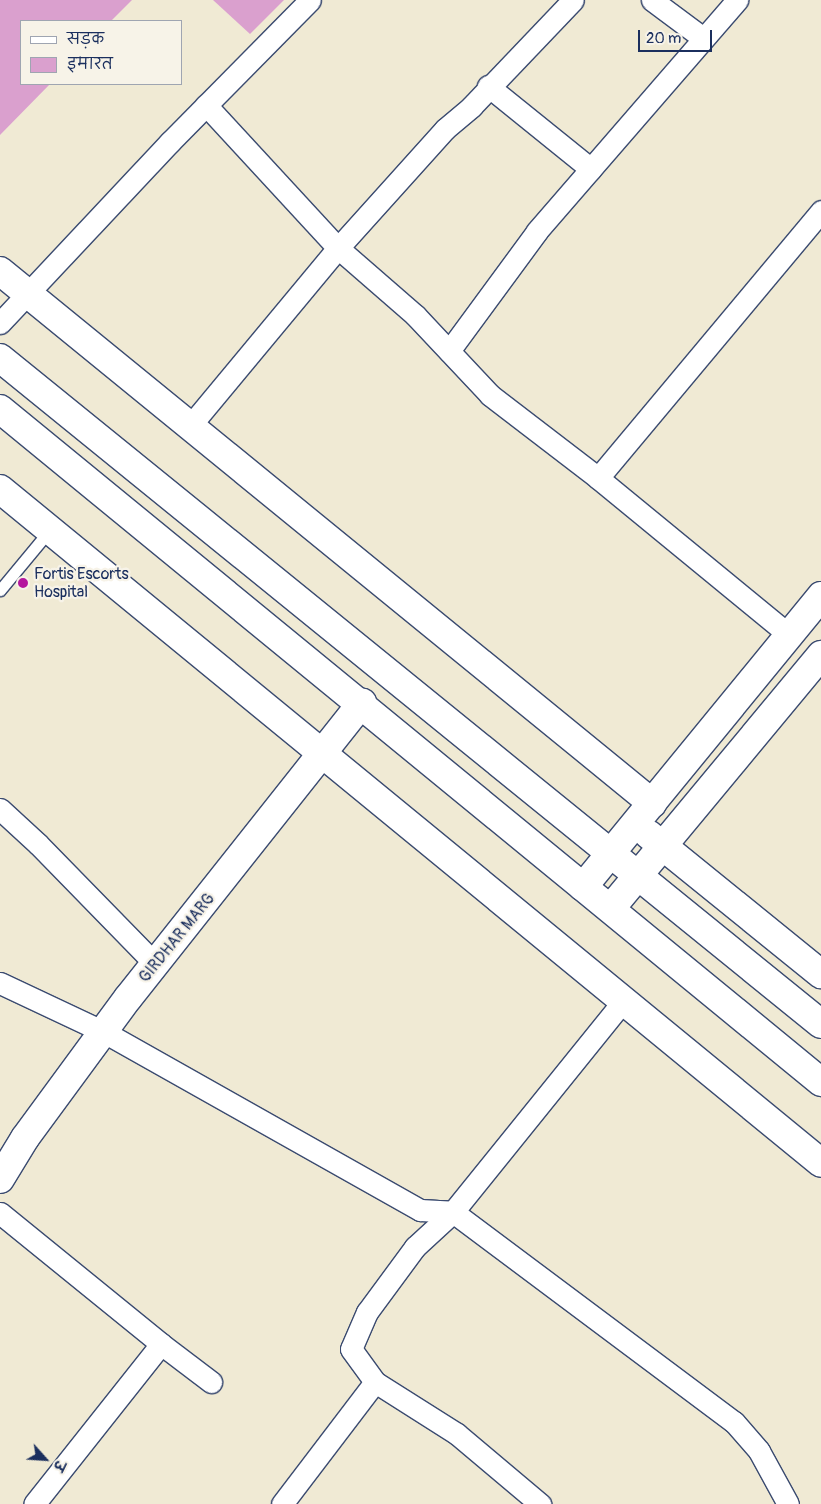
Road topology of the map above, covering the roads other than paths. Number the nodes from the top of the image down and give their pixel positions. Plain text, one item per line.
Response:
1 (310, 0) edge
2 (573, 0) edge
3 (652, 0) edge
4 (737, 0) edge
5 (703, 38) junction
6 (488, 86) junction
7 (206, 105) junction
8 (591, 169) junction
9 (821, 211) edge
10 (338, 248) junction
11 (0, 271) edge
12 (28, 294) junction
13 (0, 323) edge
14 (449, 351) junction
15 (0, 358) edge
16 (0, 409) edge
17 (190, 426) junction
18 (598, 478) junction
19 (0, 489) edge
20 (49, 531) junction
21 (4, 577) edge
22 (0, 590) edge
23 (821, 596) edge
24 (789, 635) junction
25 (821, 655) edge
26 (362, 703) junction
27 (323, 753) junction
28 (0, 809) edge
29 (644, 813) junction
30 (662, 845) junction
31 (612, 852) junction
32 (639, 874) junction
33 (583, 887) junction
34 (611, 908) junction
35 (156, 964) junction
36 (821, 974) edge
37 (0, 983) edge
38 (624, 1000) junction
39 (821, 1024) edge
40 (104, 1032) junction
41 (821, 1082) edge
42 (821, 1163) edge
43 (0, 1179) edge
44 (453, 1212) junction
45 (0, 1213) edge
46 (161, 1344) junction
47 (211, 1382) dead end
48 (375, 1382) junction
49 (34, 1504) edge
50 (282, 1504) edge
51 (540, 1504) edge
52 (788, 1504) edge

1 - 7 street
2 - 6 street
3 - 5 street
4 - 5 street
5 - 8 street
6 - 8 street
6 - 10 street
7 - 10 street
7 - 12 street
8 - 14 street
9 - 18 street
10 - 14 street
10 - 17 street
11 - 12 street
12 - 13 street
12 - 17 street
14 - 18 street
15 - 31 street
16 - 26 street
17 - 29 street
18 - 24 street
19 - 20 street
20 - 21 lane
20 - 27 street
21 - 22 lane
23 - 24 street
24 - 29 street
25 - 30 street
26 - 27 street, GIRDHAR MARG
26 - 33 street
27 - 35 street, GIRDHAR MARG
27 - 38 street
28 - 35 street
29 - 30 street
29 - 31 street
30 - 32 street
30 - 36 street
31 - 32 street
31 - 33 street
32 - 34 street
32 - 39 street
33 - 34 street
34 - 41 street
35 - 40 street, GIRDHAR MARG
37 - 40 street
38 - 42 street
38 - 44 street
40 - 43 street, GIRDHAR MARG
40 - 44 street
44 - 48 street
44 - 52 street
45 - 46 street
46 - 47 street
46 - 49 street
48 - 50 street
48 - 51 street

